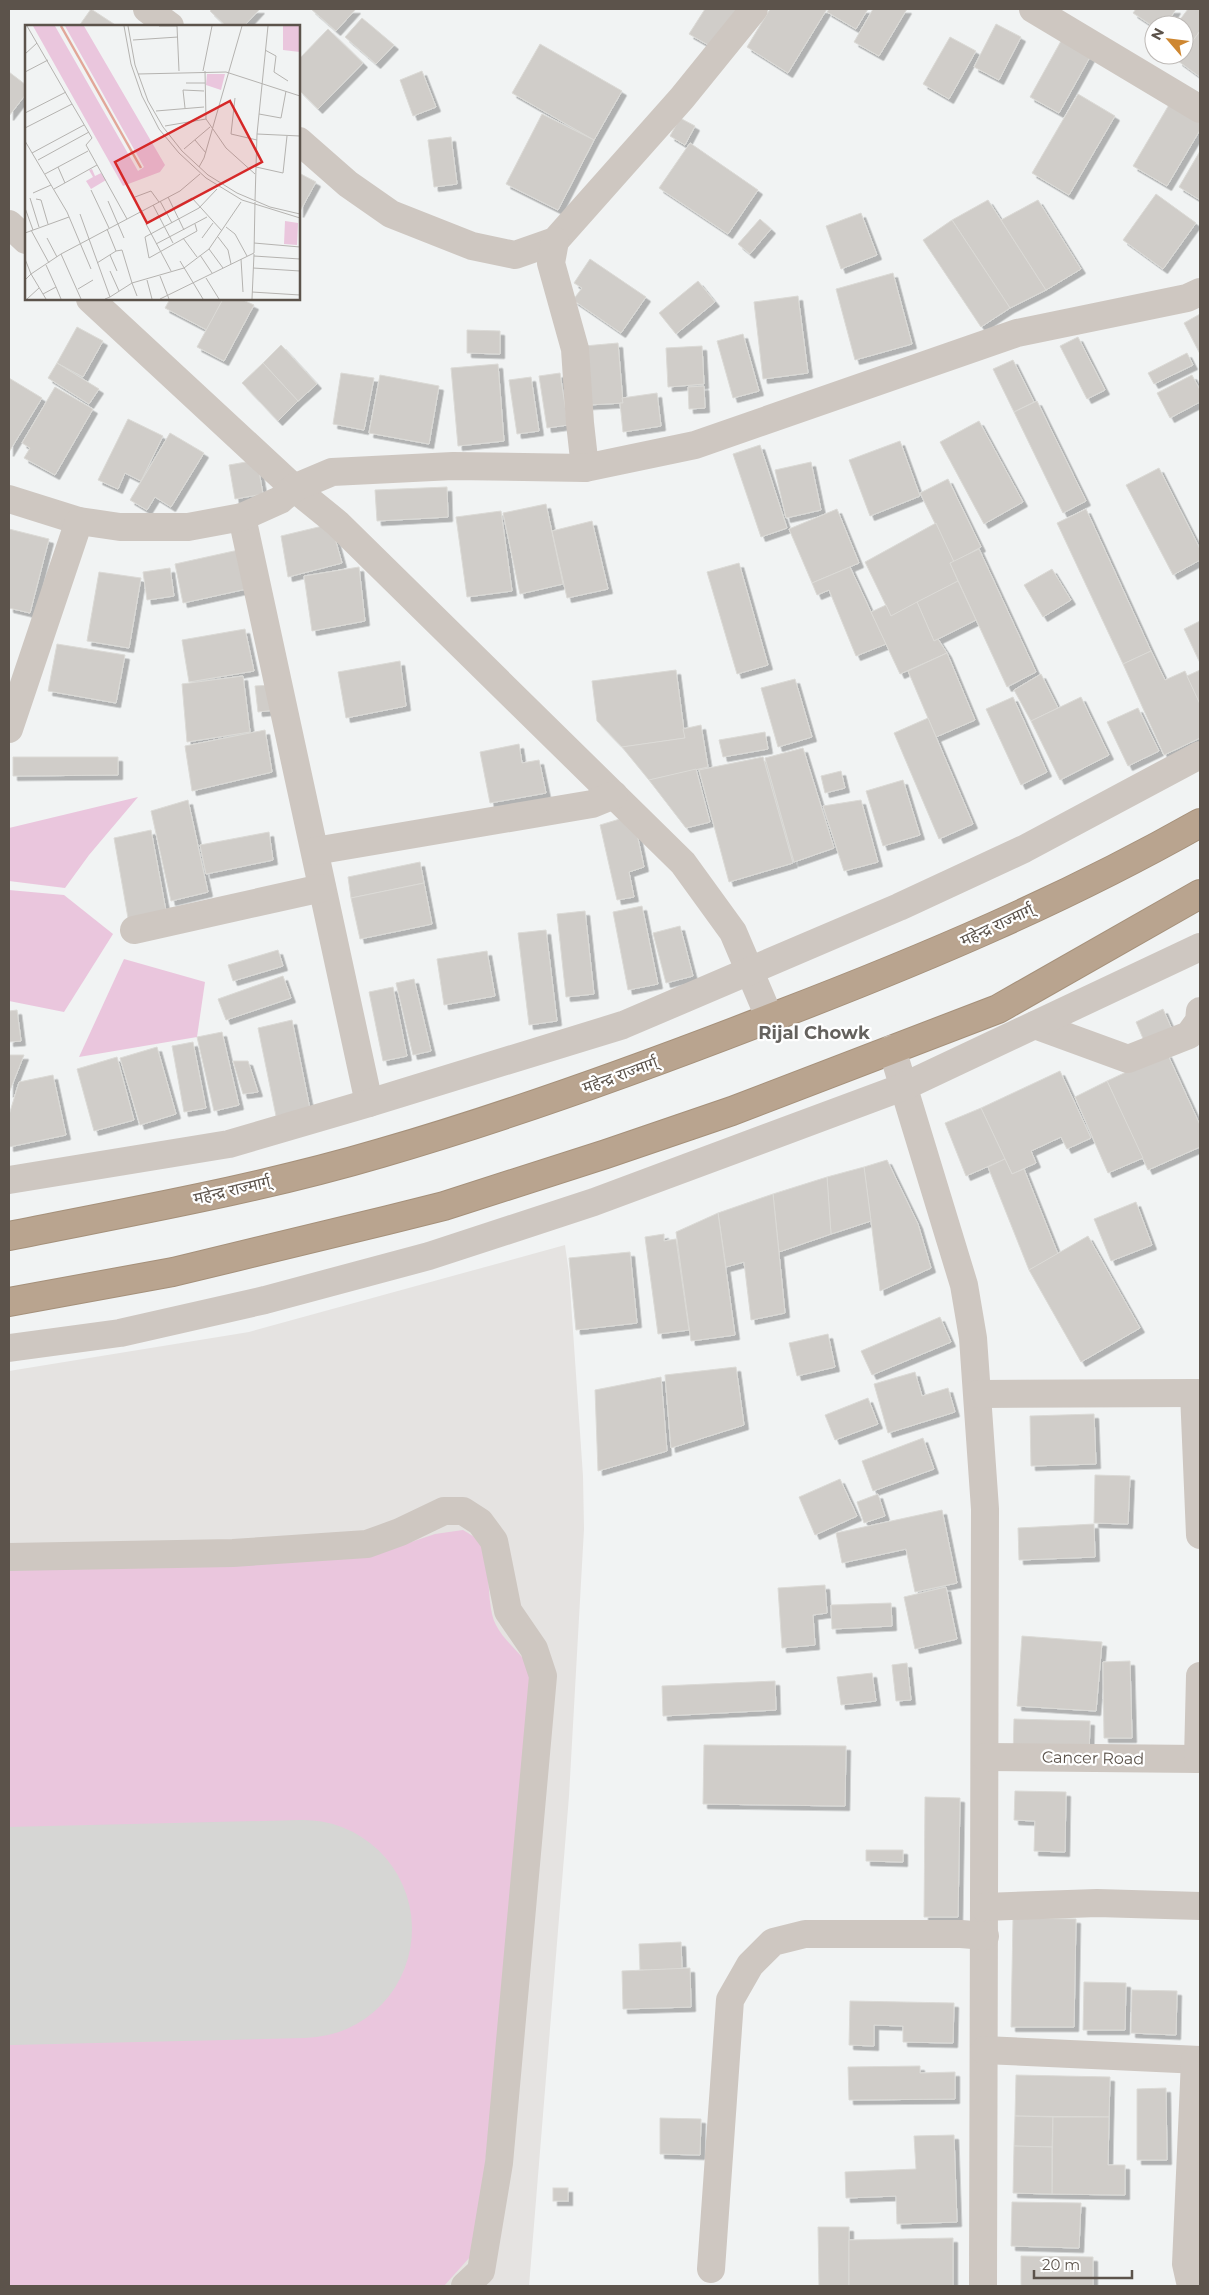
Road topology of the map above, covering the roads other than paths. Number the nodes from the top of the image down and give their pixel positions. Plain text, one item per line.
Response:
1 (147, 9) edge
2 (754, 9) edge
3 (1043, 11) edge
4 (169, 25) edge
5 (1200, 109) edge
6 (300, 142) edge
7 (9, 224) edge
8 (25, 239) edge
9 (555, 241) junction
10 (1200, 292) edge
11 (91, 300) edge
12 (586, 468) junction
13 (294, 488) junction
14 (9, 499) edge
15 (242, 517) junction
16 (79, 521) junction
17 (9, 729) edge
18 (1200, 754) edge
19 (614, 795) junction
20 (1200, 823) edge
21 (315, 851) junction
22 (322, 888) junction
23 (1200, 894) edge
24 (134, 930) dead end
25 (1200, 947) edge
26 (751, 972) junction
27 (1200, 1011) edge
28 (770, 1019) junction
29 (1034, 1025) junction
30 (892, 1049) junction
31 (903, 1087) junction
32 (369, 1103) junction
33 (9, 1180) edge
34 (9, 1236) edge
35 (9, 1302) edge
36 (9, 1348) edge
37 (1197, 1393) edge
38 (978, 1394) junction
39 (1200, 1535) edge
40 (9, 1557) edge
41 (1200, 1676) edge
42 (985, 1756) junction
43 (1199, 1759) edge
44 (1200, 1906) edge
45 (984, 1907) junction
46 (984, 1936) junction
47 (984, 2050) junction
48 (1198, 2060) edge
49 (711, 2269) dead end
50 (465, 2286) edge
51 (983, 2286) edge
52 (1191, 2286) edge

1 - 4 street
2 - 9 street
3 - 5 street
6 - 9 street
7 - 8 street
9 - 12 street
10 - 12 street
11 - 13 street
12 - 13 street
13 - 15 street
13 - 19 street
14 - 16 street
15 - 16 street
15 - 21 street
16 - 17 street
18 - 26 street
19 - 21 street
19 - 26 street
20 - 28 highway, महेन्द्र राज्मार्ग्
21 - 22 street
22 - 24 street
22 - 32 street
23 - 30 highway
25 - 29 street
26 - 28 street
26 - 32 street
27 - 29 street
28 - 34 highway, महेन्द्र राज्मार्ग्
29 - 31 street
30 - 31 street
30 - 35 highway
31 - 36 street
31 - 38 street
32 - 33 street
37 - 38 street
37 - 39 street
38 - 42 street
40 - 50 street
41 - 43 street
42 - 43 street, Cancer Road
42 - 45 street
44 - 45 street
45 - 46 street
46 - 47 street
46 - 49 street
47 - 48 street
47 - 51 street
48 - 52 street

